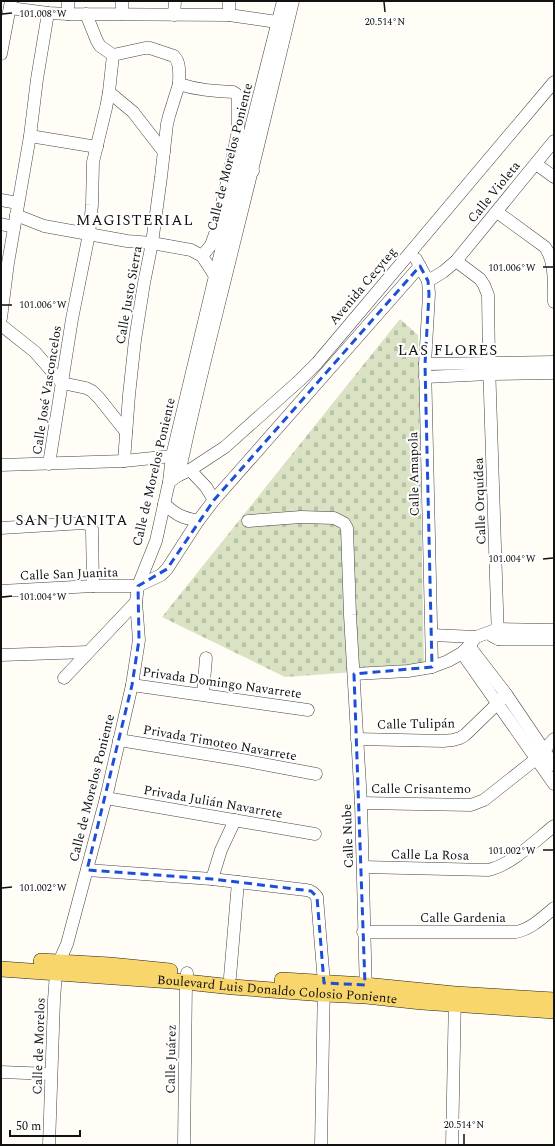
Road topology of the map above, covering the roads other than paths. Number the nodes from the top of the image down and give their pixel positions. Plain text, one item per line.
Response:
1 (68, 1) edge
2 (122, 1) edge
3 (175, 1) edge
4 (229, 1) edge
5 (283, 1) edge
6 (294, 1) edge
7 (10, 4) edge
8 (48, 13) junction
9 (68, 14) junction
10 (86, 14) junction
11 (122, 14) junction
12 (174, 15) junction
13 (229, 15) junction
14 (283, 22) junction
15 (1, 54) edge
16 (113, 58) junction
17 (554, 82) edge
18 (179, 86) junction
19 (109, 92) junction
20 (30, 136) junction
21 (554, 141) edge
22 (97, 146) junction
23 (164, 152) junction
24 (536, 164) junction
25 (242, 168) junction
26 (554, 177) edge
27 (1, 200) edge
28 (17, 209) junction
29 (497, 212) junction
30 (223, 221) junction
31 (1, 224) edge
32 (14, 227) junction
33 (89, 234) junction
34 (152, 243) junction
35 (411, 251) junction
36 (202, 256) junction
37 (456, 261) junction
38 (420, 266) junction
39 (215, 276) junction
40 (428, 280) junction
41 (554, 302) edge
42 (1, 318) edge
43 (1, 325) edge
44 (202, 353) junction
45 (554, 362) edge
46 (425, 364) junction
47 (489, 368) junction
48 (554, 373) edge
49 (425, 377) junction
50 (62, 383) junction
51 (126, 432) junction
52 (172, 456) junction
53 (124, 461) junction
54 (49, 464) junction
55 (1, 465) edge
56 (16, 465) junction
57 (184, 472) junction
58 (1, 473) edge
59 (169, 482) junction
60 (214, 500) junction
61 (164, 504) junction
62 (198, 521) junction
63 (248, 521) dead end
64 (1, 528) edge
65 (93, 586) junction
66 (138, 586) junction
67 (1, 591) edge
68 (136, 602) junction
69 (554, 630) edge
70 (498, 634) junction
71 (432, 636) junction
72 (554, 639) edge
73 (473, 642) junction
74 (88, 652) junction
75 (1, 655) edge
76 (206, 658) dead end
77 (432, 667) junction
78 (354, 674) junction
79 (64, 678) dead end
80 (132, 685) junction
81 (203, 694) junction
82 (502, 699) junction
83 (308, 710) dead end
84 (357, 739) junction
85 (554, 739) edge
86 (118, 740) junction
87 (540, 755) junction
88 (554, 765) edge
89 (316, 774) dead end
90 (554, 784) edge
91 (106, 798) junction
92 (361, 803) junction
93 (235, 820) junction
94 (554, 826) edge
95 (315, 834) dead end
96 (363, 867) junction
97 (87, 870) junction
98 (212, 879) junction
99 (238, 882) junction
100 (554, 908) edge
101 (363, 932) junction
102 (1, 959) edge
103 (58, 968) junction
104 (1, 969) edge
105 (187, 977) junction
106 (230, 977) junction
107 (324, 988) junction
108 (366, 991) junction
109 (455, 999) junction
110 (553, 1002) edge
111 (1, 1072) edge
112 (51, 1074) junction
113 (49, 1145) edge
114 (184, 1145) edge
115 (321, 1145) edge
116 (452, 1145) edge

1 - 9 street
2 - 11 street
3 - 12 street
4 - 13 street
5 - 14 street, Calle de Morelos Poniente
6 - 14 street, Calle de Morelos Poniente
7 - 8 street
7 - 15 street
8 - 9 street
8 - 20 street
9 - 10 street
10 - 11 street
10 - 16 street
11 - 12 street
12 - 13 street
13 - 14 street
14 - 25 street, Calle de Morelos Poniente
16 - 18 street
16 - 19 street, Calle José Vasconcelos
17 - 35 street, Avenida Cecyteg
18 - 23 street, Calle Justo Sierra
18 - 25 street
19 - 22 street, Calle José Vasconcelos
19 - 23 street
20 - 22 street
20 - 28 street
21 - 24 street, Calle Violeta
22 - 33 street, Calle José Vasconcelos
23 - 34 street, Calle Justo Sierra
24 - 26 street
24 - 29 street, Calle Violeta
25 - 30 street, Calle de Morelos Poniente
25 - 44 street, Calle de Morelos Poniente
27 - 28 street
28 - 32 street
28 - 33 street
29 - 37 street, Calle Violeta
29 - 41 street
30 - 36 street
30 - 39 street, Calle de Morelos Poniente
31 - 32 street
32 - 42 street
33 - 34 street
33 - 50 street, Calle José Vasconcelos
34 - 36 street
34 - 51 street, Calle Justo Sierra
35 - 38 street, Calle Amapola
35 - 57 street, Avenida Cecyteg
36 - 39 street
37 - 40 street
37 - 47 street, Calle Orquídea
38 - 40 street, Calle Amapola
38 - 60 street
39 - 44 street, Calle de Morelos Poniente
40 - 46 street, Calle Amapola
43 - 50 street
44 - 52 street, Calle de Morelos Poniente
44 - 57 street, Calle de Morelos Poniente
45 - 47 street
46 - 47 street
46 - 49 street, Calle Amapola
47 - 48 street
47 - 49 street
47 - 70 street, Calle Orquídea
49 - 71 street, Calle Amapola
50 - 51 street
50 - 54 street, Calle José Vasconcelos
51 - 53 street, Calle Justo Sierra
52 - 53 street
52 - 59 street, Calle de Morelos Poniente
53 - 54 street
54 - 56 street
55 - 56 street
56 - 58 street
57 - 59 street, Avenida Cecyteg
57 - 60 street
59 - 61 street, Calle de Morelos Poniente
60 - 62 street
61 - 62 street
61 - 66 street, Calle de Morelos Poniente
62 - 66 street
63 - 78 street, Calle Nube
64 - 65 street
65 - 66 street, Calle San Juanita
65 - 67 street, Calle San Juanita
66 - 68 street, Calle de Morelos Poniente
68 - 74 street
68 - 80 street, Calle de Morelos Poniente
69 - 70 street
70 - 72 street
70 - 73 street
71 - 73 street
71 - 77 street, Calle Amapola
73 - 77 street
73 - 82 street
74 - 75 street
74 - 79 street
76 - 81 street
77 - 78 street
78 - 84 street, Calle Nube
80 - 81 street, Privada Domingo Navarrete
80 - 86 street, Calle de Morelos Poniente
81 - 83 street, Privada Domingo Navarrete
82 - 84 street, Calle Tulipán
82 - 87 street
84 - 92 street, Calle Nube
85 - 87 street, Calle Crisantemo
86 - 89 street, Privada Timoteo Navarrete
86 - 91 street, Calle de Morelos Poniente
87 - 88 street
87 - 90 street
87 - 92 street, Calle Crisantemo
91 - 93 street, Privada Julián Navarrete
91 - 97 street, Calle de Morelos Poniente
92 - 96 street, Calle Nube
93 - 95 street, Privada Julián Navarrete
93 - 98 street
94 - 96 street, Calle La Rosa
96 - 101 street, Calle Nube
97 - 98 street
97 - 103 street, Calle de Morelos Poniente
98 - 99 street
99 - 106 street
99 - 107 street
100 - 101 street, Calle Gardenia
101 - 108 street, Calle Nube
102 - 103 main road, Boulevard Luis Donaldo Colosio Poniente
103 - 104 main road, Boulevard Luis Donaldo Colosio Poniente
103 - 105 main road, Boulevard Luis Donaldo Colosio Poniente
103 - 112 street, Calle de Morelos
105 - 106 main road, Boulevard Luis Donaldo Colosio Poniente
105 - 107 main road, Boulevard Luis Donaldo Colosio Poniente
105 - 114 street, Calle Juárez
106 - 107 main road, Boulevard Luis Donaldo Colosio Poniente
107 - 108 main road, Boulevard Luis Donaldo Colosio Poniente
107 - 115 street
108 - 109 main road, Boulevard Luis Donaldo Colosio Poniente
109 - 110 main road, Boulevard Luis Donaldo Colosio Poniente
109 - 116 street
111 - 112 street
112 - 113 street, Calle de Morelos

